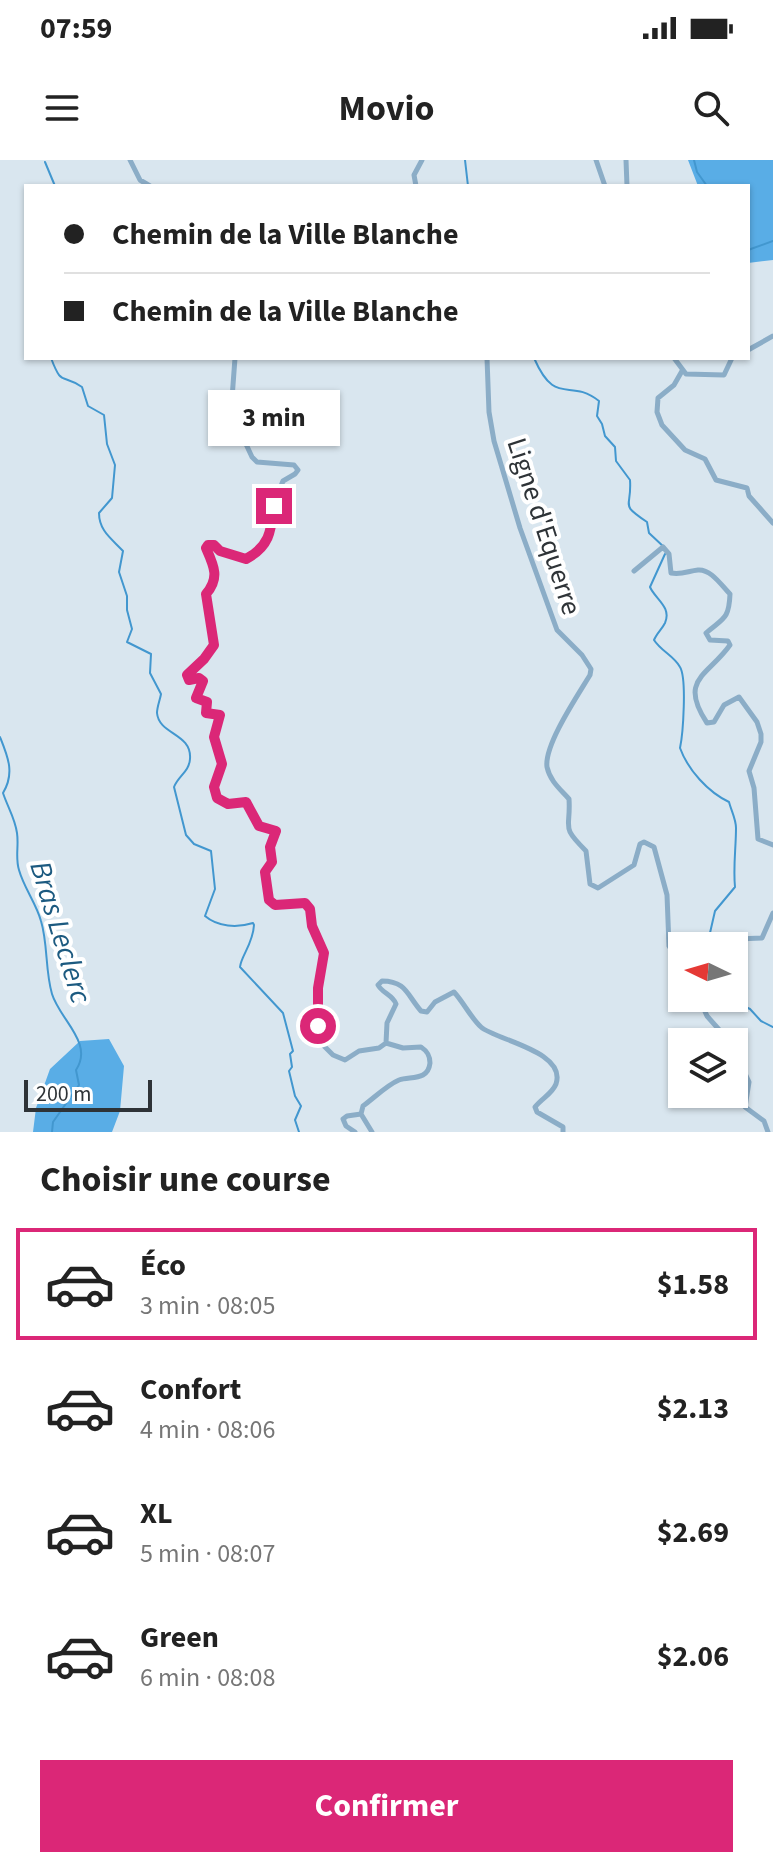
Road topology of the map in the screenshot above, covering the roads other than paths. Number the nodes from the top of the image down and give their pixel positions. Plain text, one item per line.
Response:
1 (130, 160) edge
2 (422, 160) edge
3 (596, 160) edge
4 (626, 160) edge
5 (147, 184) edge
6 (416, 184) edge
7 (604, 184) edge
8 (627, 184) edge
9 (773, 336) edge
10 (750, 349) edge
11 (235, 360) edge
12 (487, 360) edge
13 (675, 360) edge
14 (731, 360) edge
15 (682, 371) junction
16 (773, 523) edge
17 (634, 571) dead end
18 (773, 845) edge
19 (773, 913) edge
20 (668, 932) edge
21 (748, 939) edge
22 (705, 1012) edge
23 (718, 1028) edge
24 (386, 1043) junction
25 (746, 1108) edge
26 (361, 1114) junction
27 (355, 1132) edge
28 (372, 1132) edge
29 (563, 1132) edge
30 (768, 1132) edge

1 - 5 street
2 - 6 street
3 - 7 street
4 - 8 street
9 - 10 street
11 - 24 street
12 - 20 street, Ligne d'Equerre
13 - 15 street
14 - 15 street
15 - 16 street
17 - 18 street
19 - 21 street
22 - 23 street
24 - 26 street
24 - 29 street
25 - 30 street
26 - 27 street
26 - 28 street

